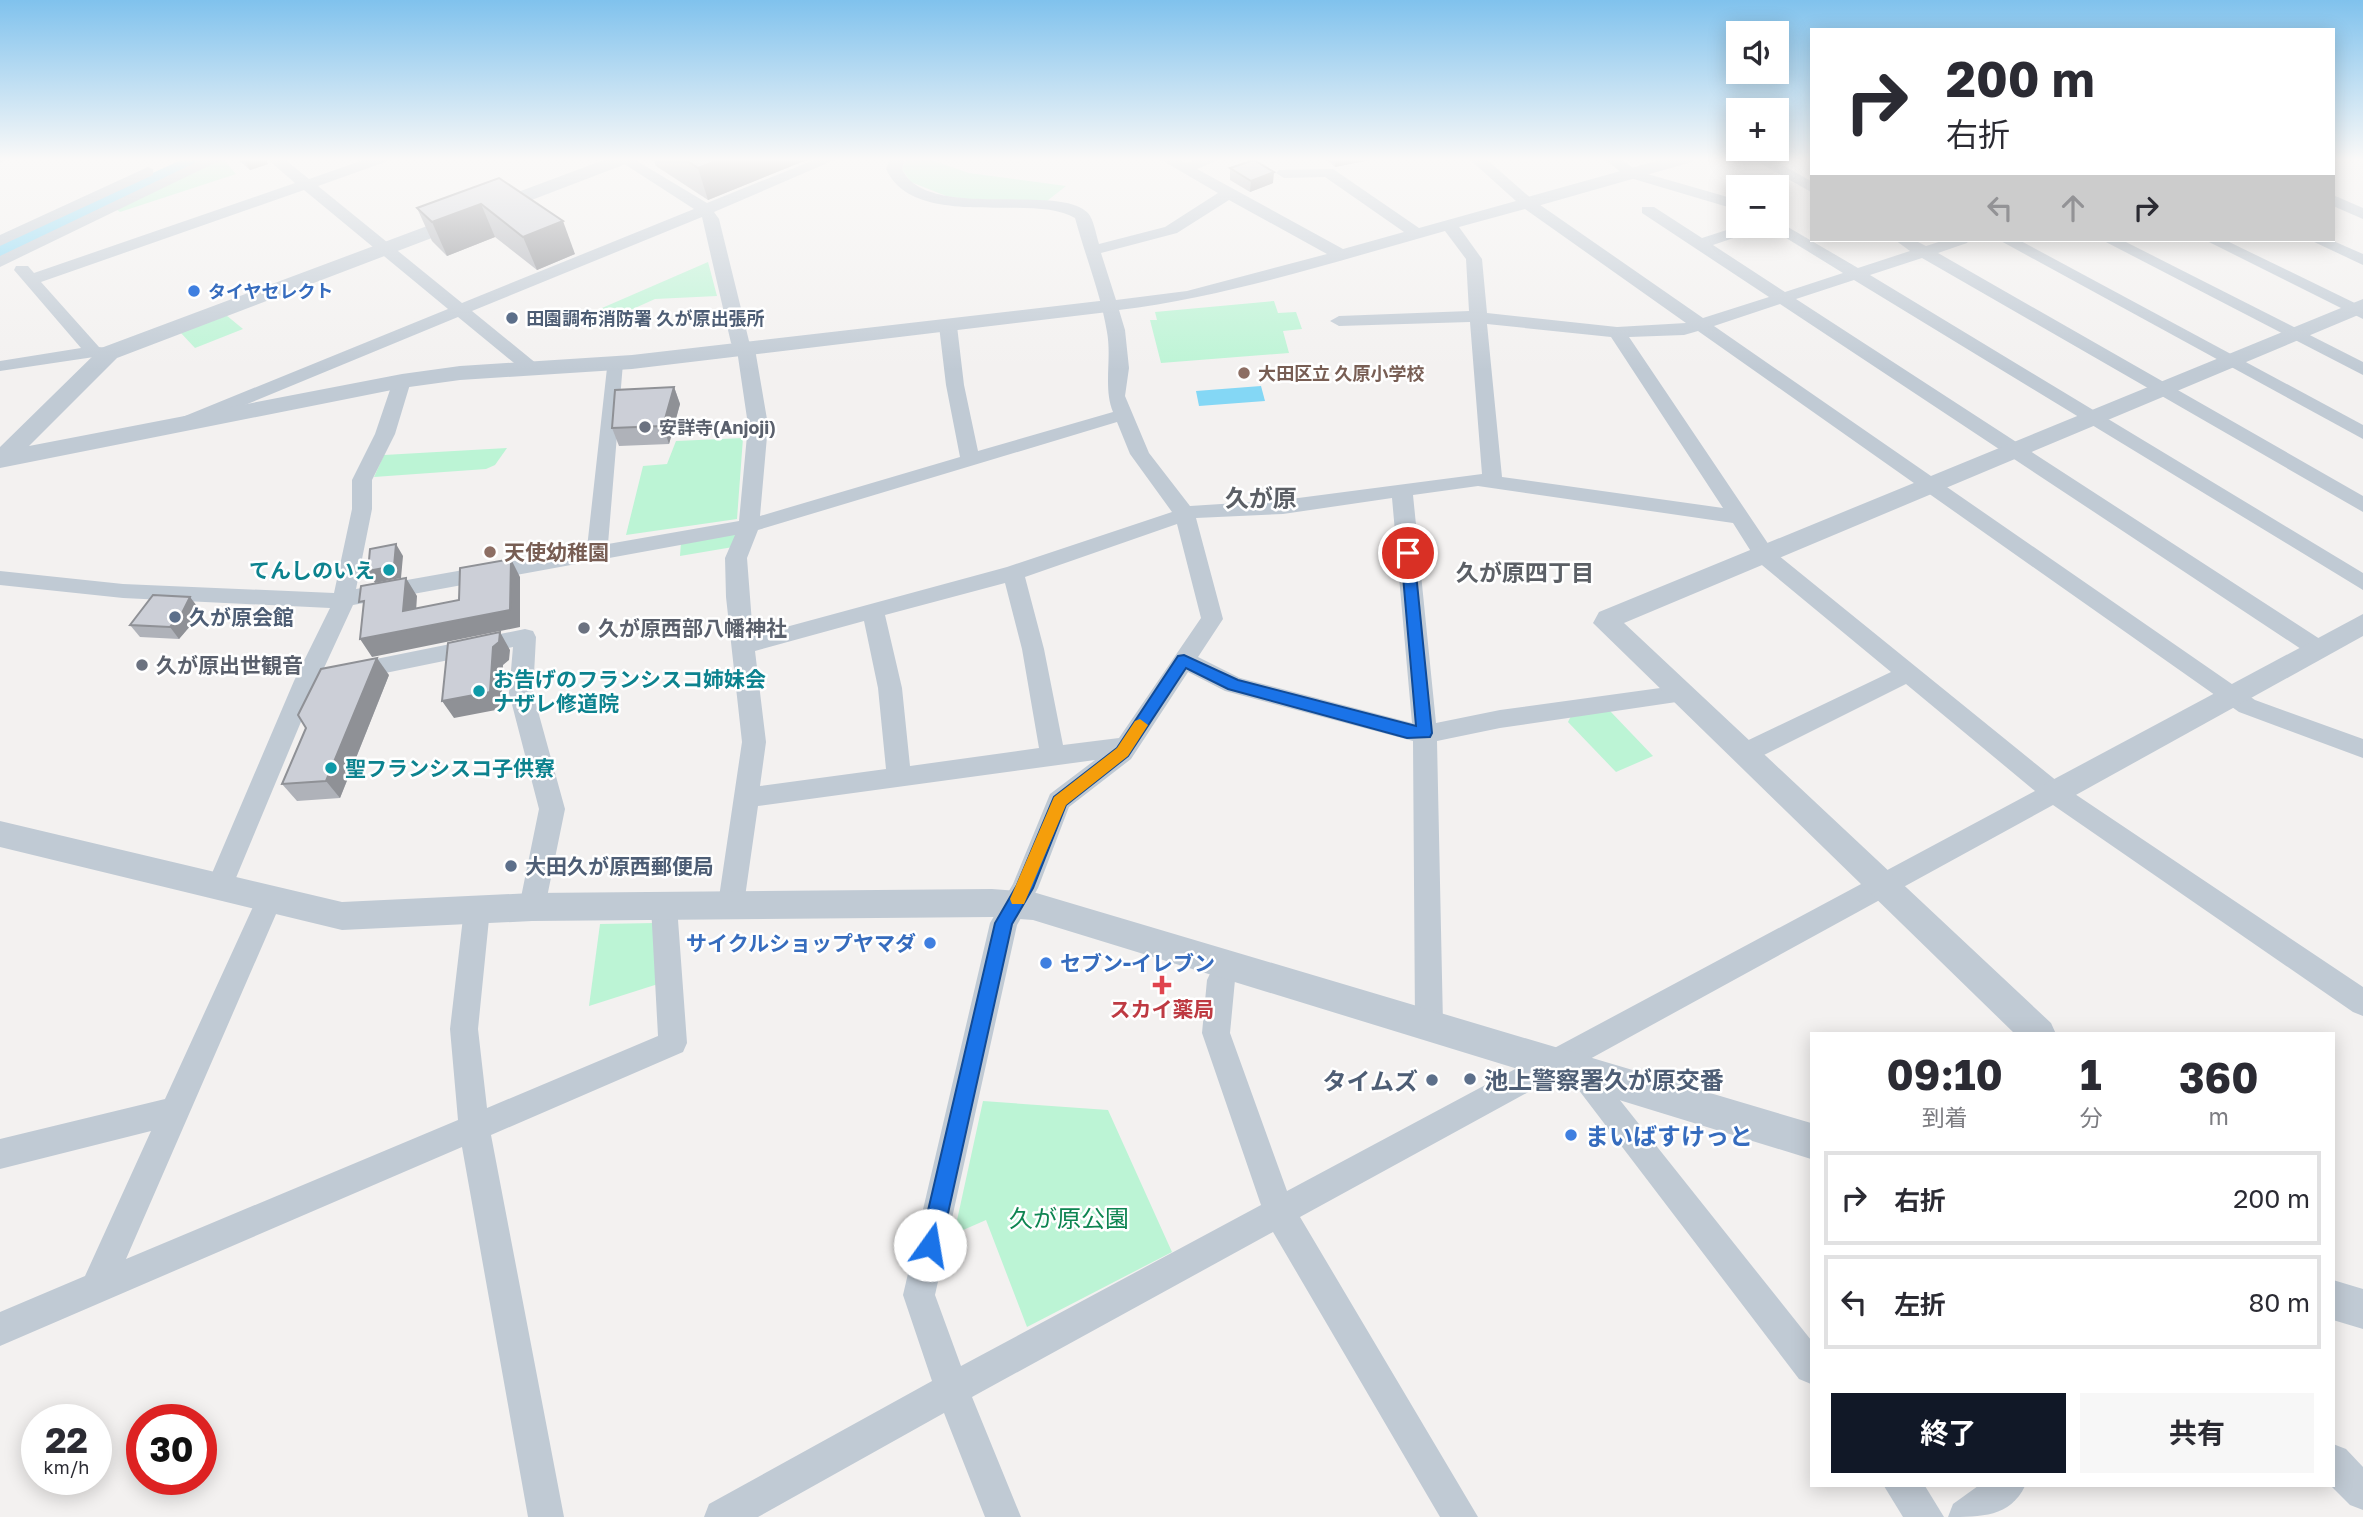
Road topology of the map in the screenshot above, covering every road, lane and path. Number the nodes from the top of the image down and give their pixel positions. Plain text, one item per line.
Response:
1 (46, 229) edge
2 (56, 229) edge
3 (177, 229) edge
4 (360, 229) edge
5 (434, 229) edge
6 (654, 229) edge
7 (713, 229) edge
8 (1085, 229) edge
9 (1173, 229) edge
10 (1294, 229) edge
11 (1410, 229) edge
12 (1432, 229) edge
13 (1452, 229) edge
14 (1564, 229) edge
15 (1676, 229) edge
16 (1789, 233) edge
17 (1417, 234) junction
18 (1726, 235) edge
19 (1906, 242) edge
20 (1955, 242) edge
21 (2011, 242) edge
22 (2114, 242) edge
23 (2217, 242) edge
24 (2322, 242) edge
25 (1699, 244) junction
26 (383, 248) junction
27 (1091, 251) junction
28 (3, 252) edge
29 (1924, 252) junction
30 (1339, 254) junction
31 (2363, 260) edge
32 (1857, 274) junction
33 (30, 280) junction
34 (1783, 299) junction
35 (1108, 306) junction
36 (459, 309) junction
37 (2360, 309) edge
38 (1478, 318) junction
39 (1339, 321) dead end
40 (948, 326) junction
41 (1703, 326) junction
42 (1617, 332) junction
43 (2293, 334) junction
44 (747, 349) junction
45 (102, 353) junction
46 (2231, 361) junction
47 (614, 363) junction
48 (0, 366) edge
49 (531, 368) junction
50 (2363, 369) edge
51 (401, 382) junction
52 (2162, 389) junction
53 (1122, 415) junction
54 (2093, 418) junction
55 (187, 422) junction
56 (2363, 433) edge
57 (2015, 451) junction
58 (970, 459) junction
59 (1, 460) edge
60 (1493, 482) junction
61 (1931, 486) junction
62 (1402, 491) junction
63 (2363, 505) edge
64 (1185, 514) junction
65 (1738, 517) junction
66 (749, 526) junction
67 (597, 553) junction
68 (1765, 556) junction
69 (1013, 573) junction
70 (0, 578) edge
71 (2363, 583) edge
72 (343, 599) junction
73 (873, 612) junction
74 (2363, 624) edge
75 (744, 646) junction
76 (2318, 649) junction
77 (1184, 660) junction
78 (1908, 673) junction
79 (306, 681) junction
80 (1682, 694) junction
81 (2232, 696) junction
82 (1424, 733) junction
83 (1126, 746) junction
84 (2363, 749) edge
85 (1745, 753) junction
86 (1053, 756) junction
87 (899, 777) junction
88 (2054, 793) junction
89 (746, 798) junction
90 (3, 837) edge
91 (220, 885) junction
92 (1884, 886) junction
93 (270, 898) junction
94 (1016, 903) junction
95 (731, 904) junction
96 (664, 906) junction
97 (532, 907) junction
98 (477, 909) junction
99 (1229, 964) junction
100 (2363, 1003) edge
101 (1429, 1024) junction
102 (2037, 1032) edge
103 (1566, 1065) junction
104 (176, 1111) junction
105 (474, 1128) junction
106 (1810, 1141) edge
107 (0, 1154) edge
108 (1279, 1212) junction
109 (97, 1288) junction
110 (2335, 1301) edge
111 (2363, 1309) edge
112 (0, 1329) edge
113 (1810, 1366) edge
114 (951, 1388) junction
115 (2335, 1463) edge
116 (1903, 1487) edge
117 (2006, 1487) edge
118 (2363, 1492) edge
119 (546, 1517) edge
120 (722, 1517) edge
121 (1003, 1517) edge
122 (1460, 1517) edge
123 (1926, 1517) edge
124 (1966, 1517) edge

1 - 28 street
2 - 28 street
3 - 33 street
4 - 26 street
5 - 26 street
6 - 36 street
7 - 44 street
8 - 27 street
9 - 27 street
10 - 30 street
11 - 17 street
12 - 17 street
13 - 38 street
14 - 41 street
15 - 25 street
16 - 32 street
17 - 30 street
18 - 25 street
19 - 29 street
20 - 29 street
21 - 46 street
22 - 43 street
23 - 37 street
24 - 31 street
25 - 34 street
26 - 36 street
26 - 45 street
27 - 35 street
28 - 33 street
29 - 32 street
29 - 52 street
30 - 35 street
32 - 34 street
32 - 54 street
33 - 45 street
34 - 41 street
34 - 57 street
35 - 40 street
35 - 53 street
36 - 49 street
36 - 55 street
37 - 43 street
38 - 39 street
38 - 42 street
38 - 60 street
40 - 44 street
40 - 58 street
41 - 42 street
41 - 61 street
42 - 65 street
43 - 46 street
43 - 50 street
44 - 47 street
44 - 66 street
45 - 48 street
45 - 59 street
46 - 52 street
46 - 56 street
47 - 49 street
47 - 67 street
49 - 51 street
51 - 55 street
51 - 72 street
52 - 54 street
52 - 63 street
53 - 58 street
53 - 64 street
54 - 57 street
54 - 71 street
55 - 59 street
57 - 61 street
57 - 76 street
58 - 66 street
60 - 62 street
60 - 65 street
61 - 68 street
61 - 81 street
62 - 64 street
62 - 82 street
64 - 69 street
64 - 77 street
65 - 68 street
66 - 67 street
66 - 75 street
67 - 72 street
68 - 78 street
68 - 80 street
69 - 73 street
69 - 86 street
70 - 72 street
72 - 79 street
73 - 75 street
73 - 87 street
74 - 76 street
75 - 89 street
76 - 81 street
77 - 82 street
77 - 83 street
78 - 85 street
78 - 88 street
79 - 91 street
79 - 97 street
80 - 82 street
80 - 85 street
81 - 84 street
81 - 88 street
82 - 101 street
83 - 86 street
83 - 94 street
85 - 92 street
86 - 87 street
87 - 89 street
88 - 92 street
88 - 100 street
89 - 95 street
90 - 91 street
91 - 93 street
92 - 102 street
92 - 103 street
93 - 98 street
93 - 104 street
94 - 95 street
94 - 99 street
94 - 114 street
95 - 96 street
96 - 97 street
96 - 105 street
97 - 98 street
98 - 105 street
99 - 101 street
99 - 108 street
101 - 103 street
103 - 106 street
103 - 108 street
103 - 113 street
104 - 107 street
104 - 109 street
105 - 109 street
105 - 119 street
108 - 114 street
108 - 122 street
109 - 112 street
110 - 111 street
114 - 120 street
114 - 121 street
115 - 118 street
116 - 123 street
117 - 124 street

